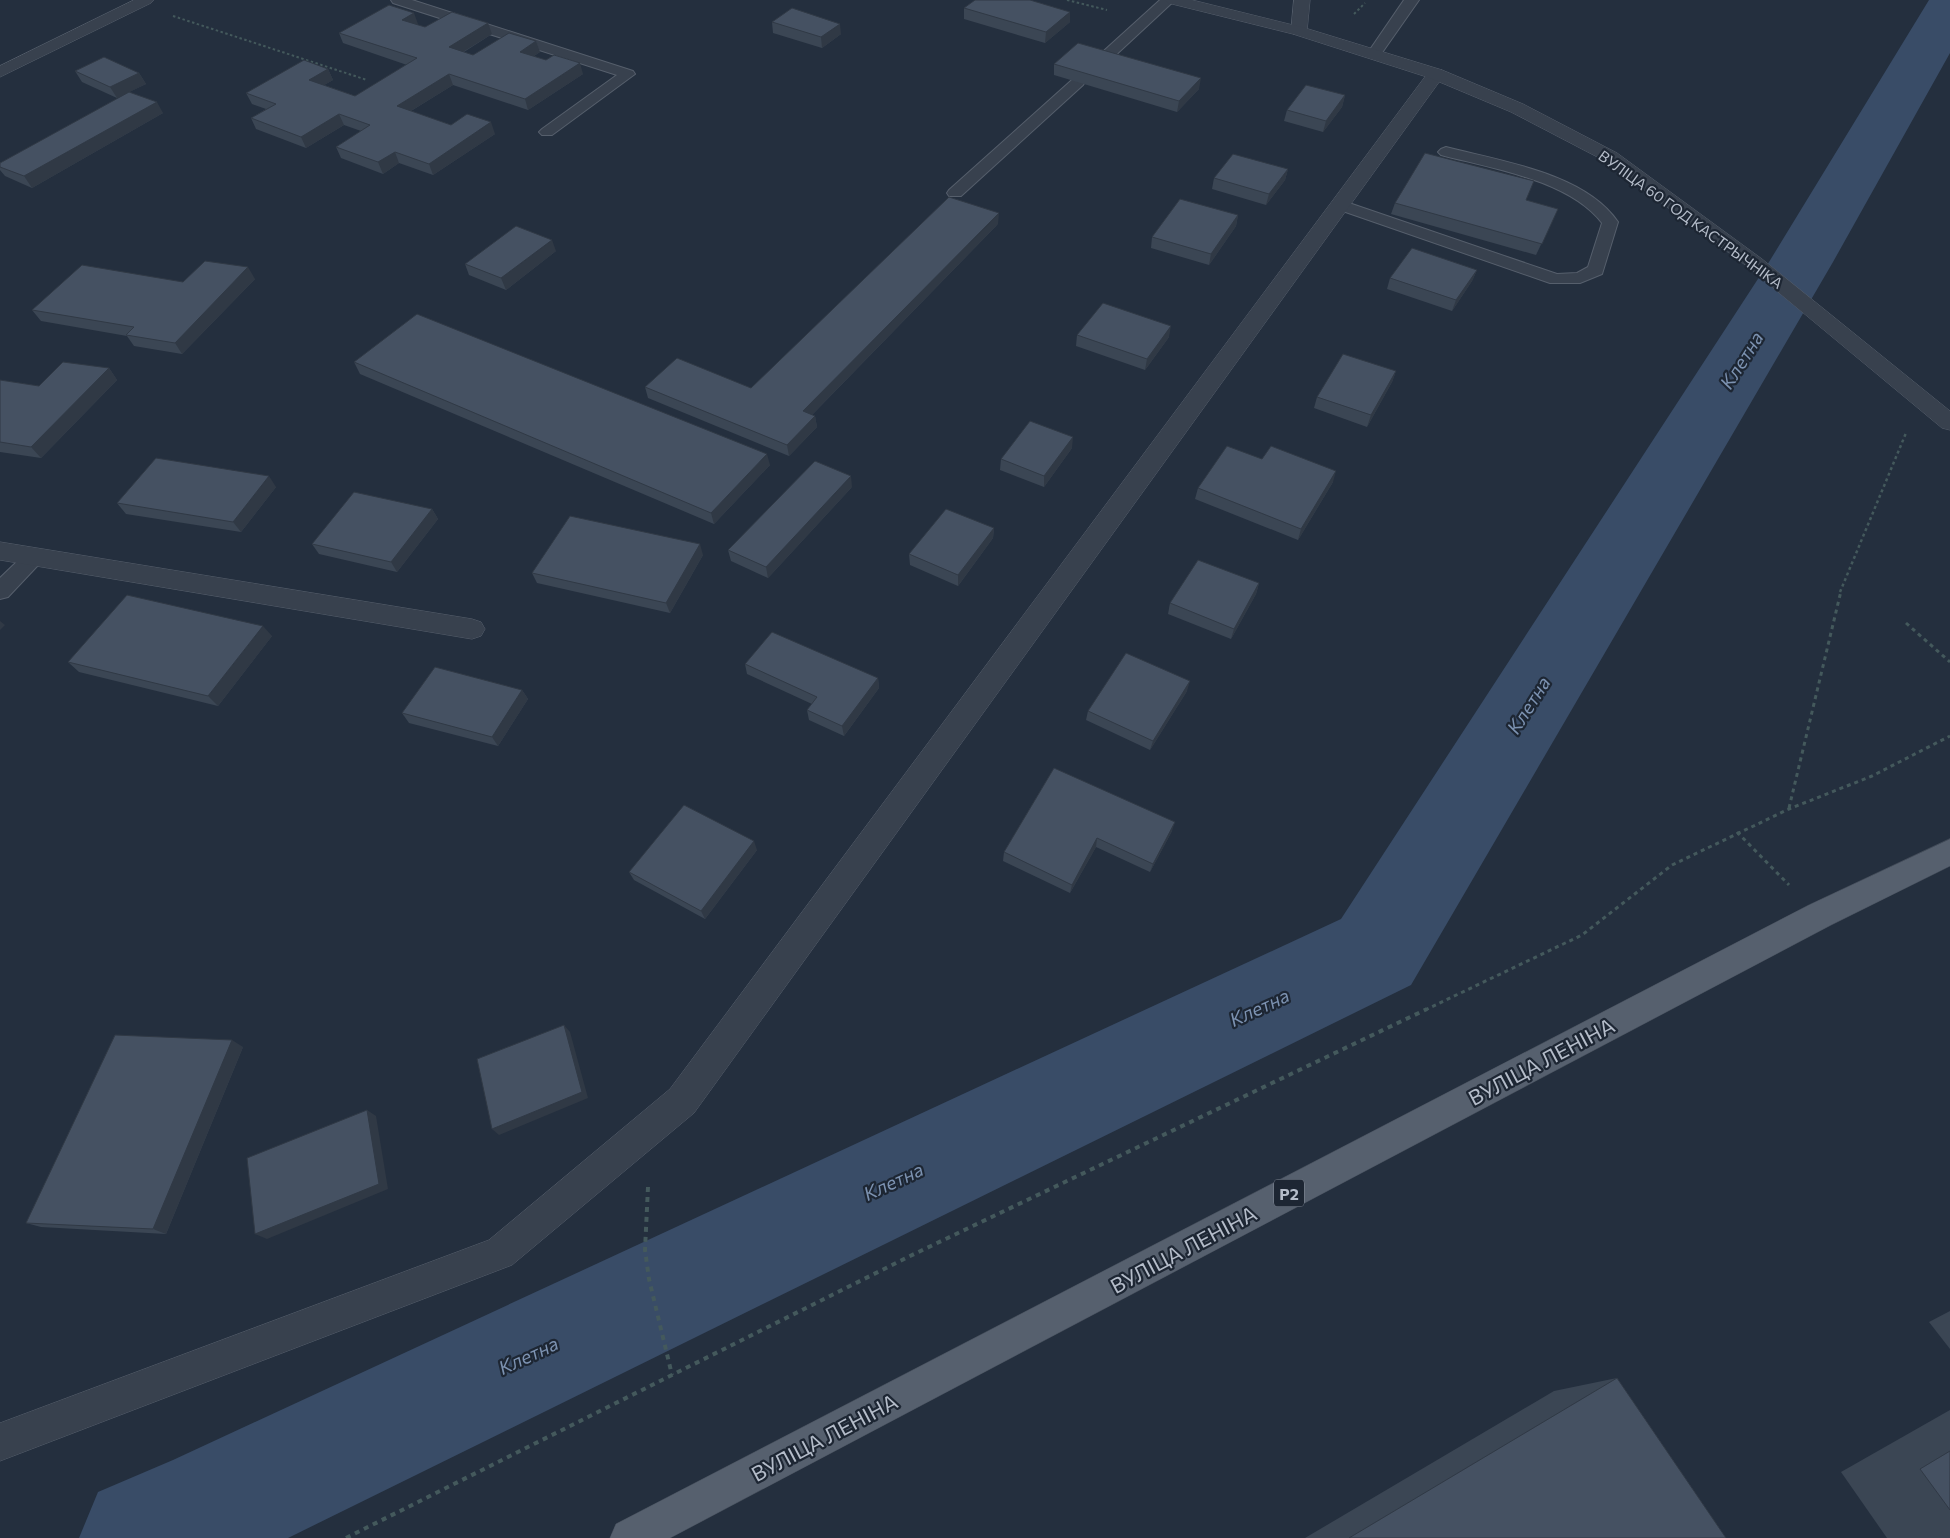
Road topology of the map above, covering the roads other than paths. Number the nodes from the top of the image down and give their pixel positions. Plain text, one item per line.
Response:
1 (146, 0) edge
2 (398, 0) edge
3 (1168, 0) edge
4 (1173, 0) edge
5 (1302, 0) edge
6 (1412, 0) edge
7 (1299, 31) junction
8 (1374, 54) junction
9 (1101, 61) edge
10 (0, 72) edge
11 (1436, 74) junction
12 (1078, 82) edge
13 (547, 132) dead end
14 (1446, 152) dead end
15 (955, 193) dead end
16 (1340, 205) junction
17 (1950, 423) edge
18 (0, 551) edge
19 (34, 557) junction
20 (0, 591) edge
21 (472, 629) dead end
22 (1950, 852) edge
23 (0, 1442) edge
24 (630, 1538) edge

1 - 10 street
2 - 13 lane
3 - 9 lane
4 - 7 street, ВУЛІЦА 60 ГОД КАСТРЫЧНІКА
5 - 7 street
6 - 8 lane
7 - 8 street, ВУЛІЦА 60 ГОД КАСТРЫЧНІКА
8 - 11 street, ВУЛІЦА 60 ГОД КАСТРЫЧНІКА
11 - 16 street
11 - 17 street, ВУЛІЦА 60 ГОД КАСТРЫЧНІКА
12 - 15 lane
14 - 16 lane
16 - 23 street
18 - 19 street
19 - 20 lane
19 - 21 street
22 - 24 main road, ВУЛІЦА ЛЕНІНА / Р2

